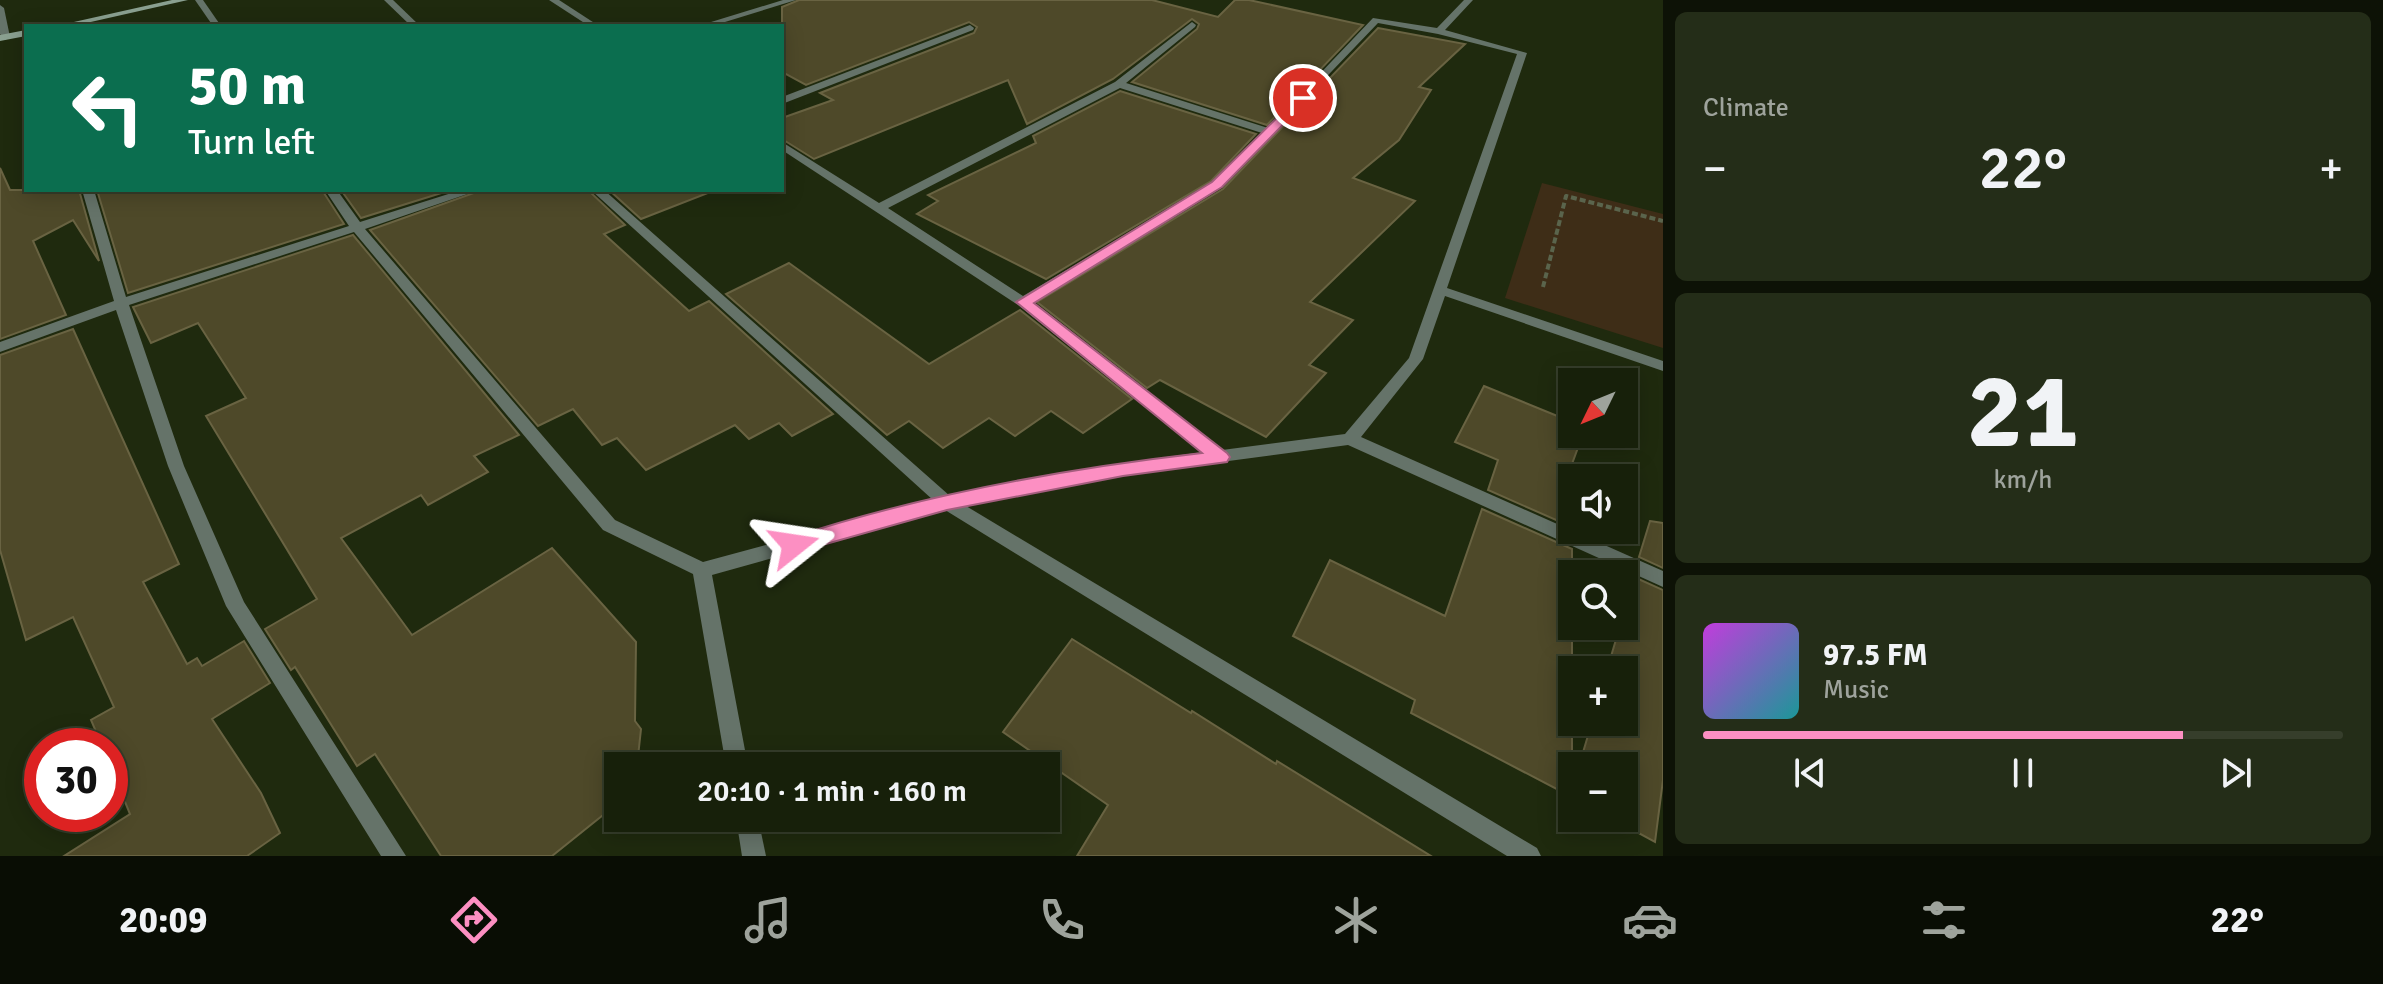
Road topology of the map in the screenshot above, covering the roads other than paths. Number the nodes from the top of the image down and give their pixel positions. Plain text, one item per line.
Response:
1 (184, 0) edge
2 (199, 0) edge
3 (388, 0) edge
4 (553, 0) edge
5 (792, 0) edge
6 (1469, 0) edge
7 (0, 8) edge
8 (70, 24) edge
9 (216, 24) edge
10 (414, 24) edge
11 (592, 24) edge
12 (709, 24) edge
13 (1192, 25) dead end
14 (970, 28) dead end
15 (1439, 31) junction
16 (24, 33) edge
17 (3, 37) edge
18 (1119, 84) junction
19 (784, 100) edge
20 (1270, 132) junction
21 (784, 146) edge
22 (89, 192) edge
23 (332, 192) edge
24 (467, 192) edge
25 (599, 192) edge
26 (881, 207) junction
27 (358, 229) junction
28 (1439, 290) junction
29 (1023, 302) junction
30 (121, 303) junction
31 (0, 347) edge
32 (1663, 366) edge
33 (1350, 439) junction
34 (1220, 457) junction
35 (947, 503) junction
36 (702, 570) junction
37 (1663, 579) edge
38 (734, 752) edge
39 (750, 832) edge
40 (394, 856) edge
41 (754, 856) edge
42 (1529, 856) edge

1 - 8 street
2 - 9 street
3 - 10 street
4 - 11 street
5 - 12 street
6 - 15 street
7 - 17 street
13 - 18 street
14 - 19 street
15 - 20 street
15 - 28 street
16 - 17 street
18 - 20 street
18 - 26 street
20 - 29 street
21 - 26 street
22 - 30 street
23 - 27 street
24 - 27 street
25 - 35 street
26 - 29 street
27 - 30 street
27 - 36 street
28 - 32 street
28 - 33 street
29 - 34 street
30 - 31 street
30 - 40 street
33 - 34 street
33 - 37 street
34 - 35 street
35 - 36 street
35 - 42 street
36 - 38 street
39 - 41 street

